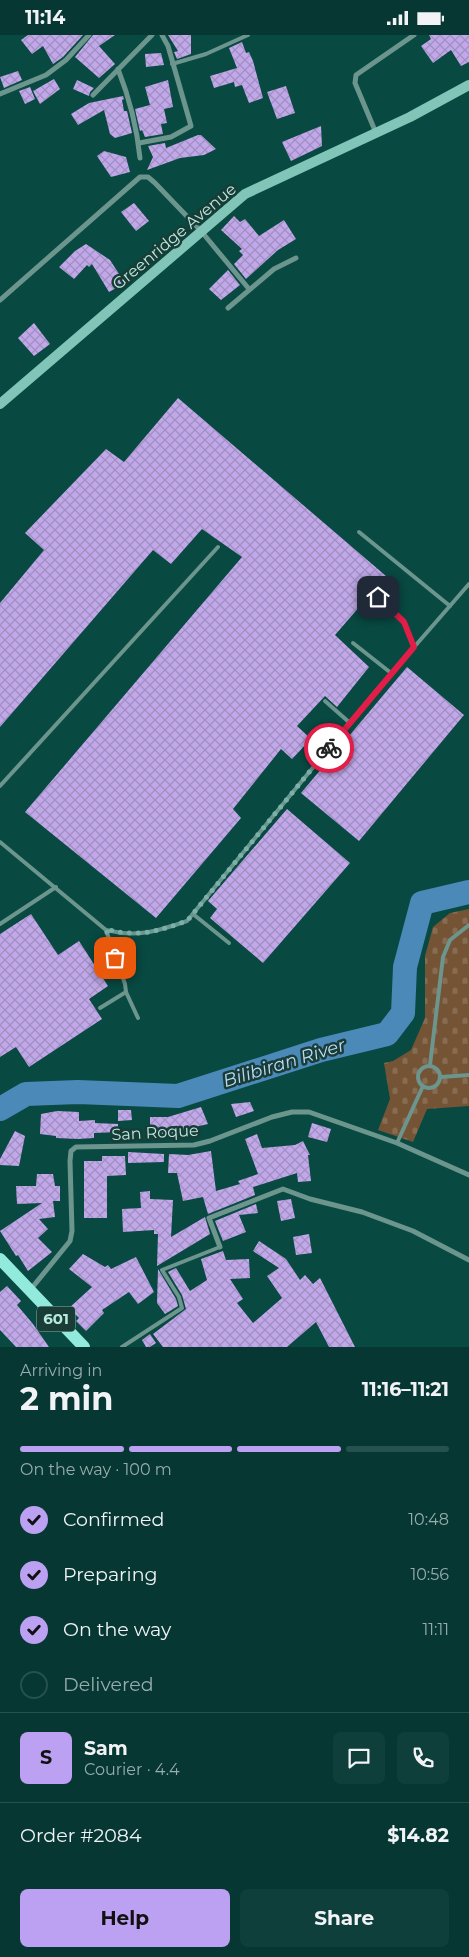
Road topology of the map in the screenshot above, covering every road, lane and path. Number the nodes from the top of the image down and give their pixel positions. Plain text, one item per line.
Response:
1 (89, 35) edge
2 (152, 35) edge
3 (162, 35) edge
4 (248, 35) edge
5 (414, 35) edge
6 (172, 64) junction
7 (118, 69) junction
8 (469, 85) edge
9 (0, 93) edge
10 (93, 95) dead end
11 (376, 133) junction
12 (139, 143) junction
13 (140, 158) dead end
14 (201, 231) junction
15 (296, 258) dead end
16 (249, 289) junction
17 (0, 300) edge
18 (228, 307) dead end
19 (0, 404) edge
20 (359, 532) dead end
21 (218, 547) dead end
22 (469, 584) edge
23 (378, 597) dead end
24 (450, 606) junction
25 (353, 643) dead end
26 (414, 647) junction
27 (391, 673) junction
28 (325, 701) dead end
29 (350, 723) junction
30 (0, 787) edge
31 (0, 843) edge
32 (56, 887) junction
33 (193, 914) junction
34 (0, 923) edge
35 (469, 925) edge
36 (106, 929) junction
37 (230, 943) dead end
38 (126, 992) junction
39 (100, 1008) dead end
40 (138, 1018) dead end
41 (430, 1065) junction
42 (469, 1075) edge
43 (441, 1077) junction
44 (423, 1086) junction
45 (398, 1143) junction
46 (469, 1175) edge
47 (220, 1247) joint
48 (0, 1259) edge
49 (469, 1259) edge
50 (29, 1291) junction
51 (84, 1347) edge
52 (122, 1347) edge

1 - 9 street
2 - 7 street
3 - 6 street
4 - 6 lane
5 - 11 street
6 - 12 street
7 - 10 street
7 - 12 street
8 - 11 street, Greenridge Avenue
11 - 14 street, Greenridge Avenue
12 - 13 street
14 - 16 street
14 - 17 street
14 - 19 street, Greenridge Avenue
15 - 16 street
16 - 18 street
20 - 24 lane
21 - 30 lane
22 - 24 lane
23 - 26 lane
24 - 26 lane
25 - 27 lane
26 - 27 lane
27 - 29 lane
28 - 29 lane
29 - 33 lane
31 - 32 lane
32 - 34 lane
32 - 36 lane
33 - 36 lane
33 - 37 lane
35 - 41 lane
36 - 38 lane
38 - 39 lane
38 - 40 lane
41 - 43 lane
41 - 44 lane
42 - 43 lane
43 - 44 lane
44 - 45 lane
45 - 46 street, San Roque
45 - 50 street, San Roque
47 - 49 street
47 - 52 lane
48 - 50 main road, 601
50 - 51 main road, 601

